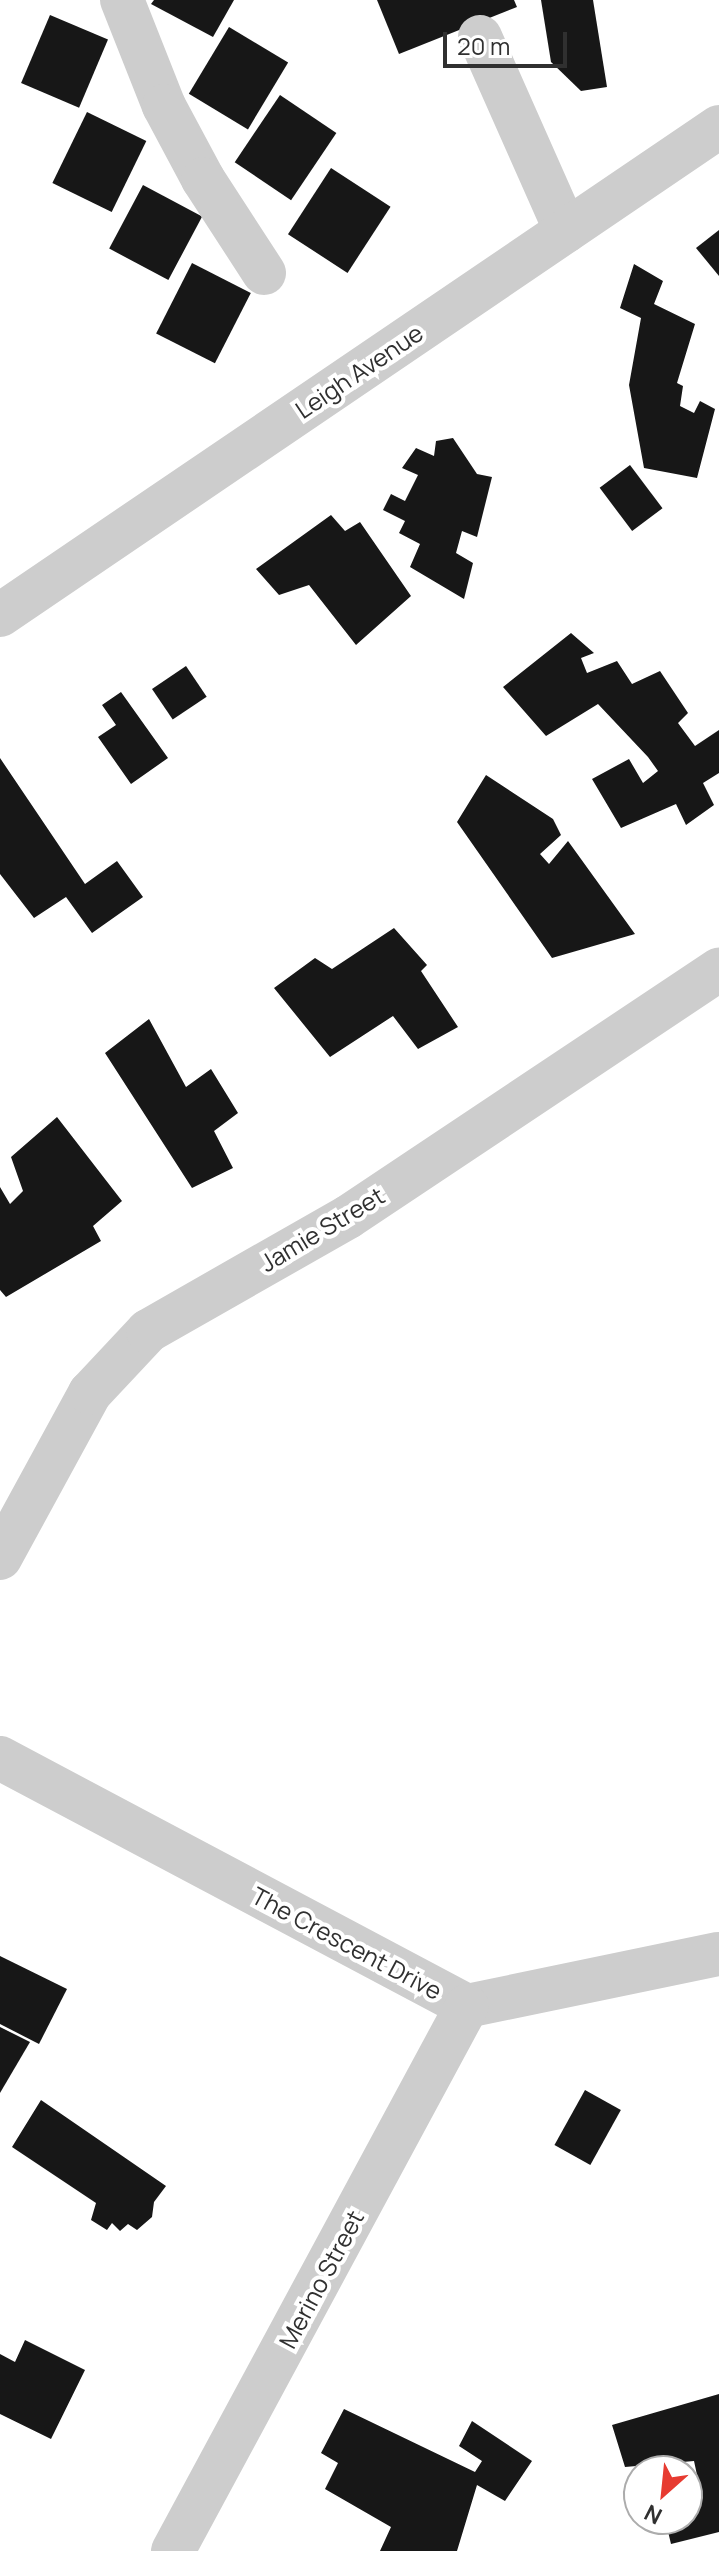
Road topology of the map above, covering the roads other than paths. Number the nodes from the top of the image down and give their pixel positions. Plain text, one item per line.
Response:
1 (122, 0) edge
2 (480, 37) dead end
3 (719, 127) edge
4 (566, 231) junction
5 (264, 273) dead end
6 (0, 615) edge
7 (719, 970) edge
8 (0, 1558) edge
9 (0, 1758) edge
10 (719, 1954) edge
11 (467, 2006) junction
12 (173, 2551) edge

1 - 5 street
2 - 4 street
3 - 4 street, Leigh Avenue
4 - 6 street, Leigh Avenue
7 - 8 street, Jamie Street
9 - 11 street, The Crescent Drive
10 - 11 street, The Crescent Drive
11 - 12 street, Merino Street

